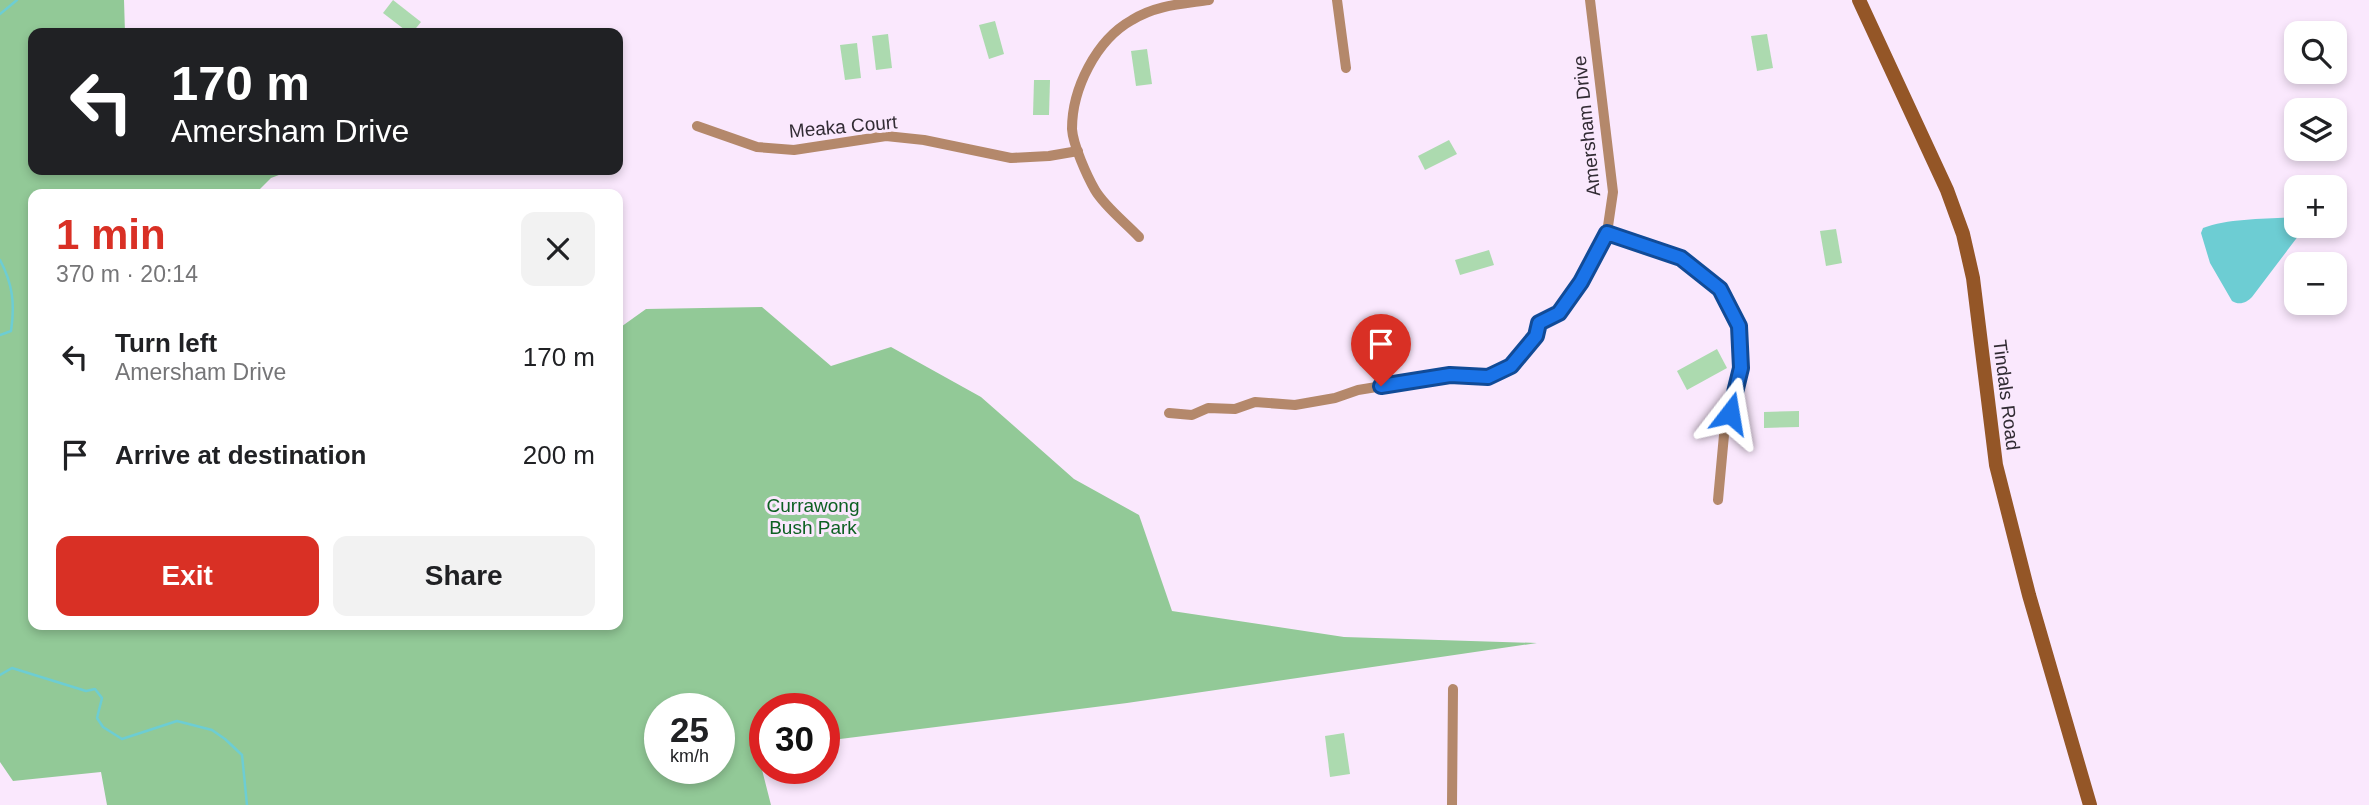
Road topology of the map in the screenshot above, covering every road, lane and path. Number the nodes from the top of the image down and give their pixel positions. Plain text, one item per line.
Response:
1 (1209, 0) edge
2 (1337, 0) edge
3 (1591, 0) edge
4 (1859, 0) edge
5 (1346, 68) dead end
6 (697, 126) dead end
7 (1078, 151) junction
8 (1607, 233) junction
9 (1139, 237) dead end
10 (1169, 413) dead end
11 (1718, 500) dead end
12 (1453, 689) dead end
13 (1452, 805) edge
14 (2090, 805) edge

1 - 7 street
2 - 5 street
3 - 8 street, Amersham Drive
4 - 14 main road, Tindals Road
6 - 7 street, Meaka Court
7 - 9 street
8 - 10 street, Amersham Drive
8 - 11 street
12 - 13 street

